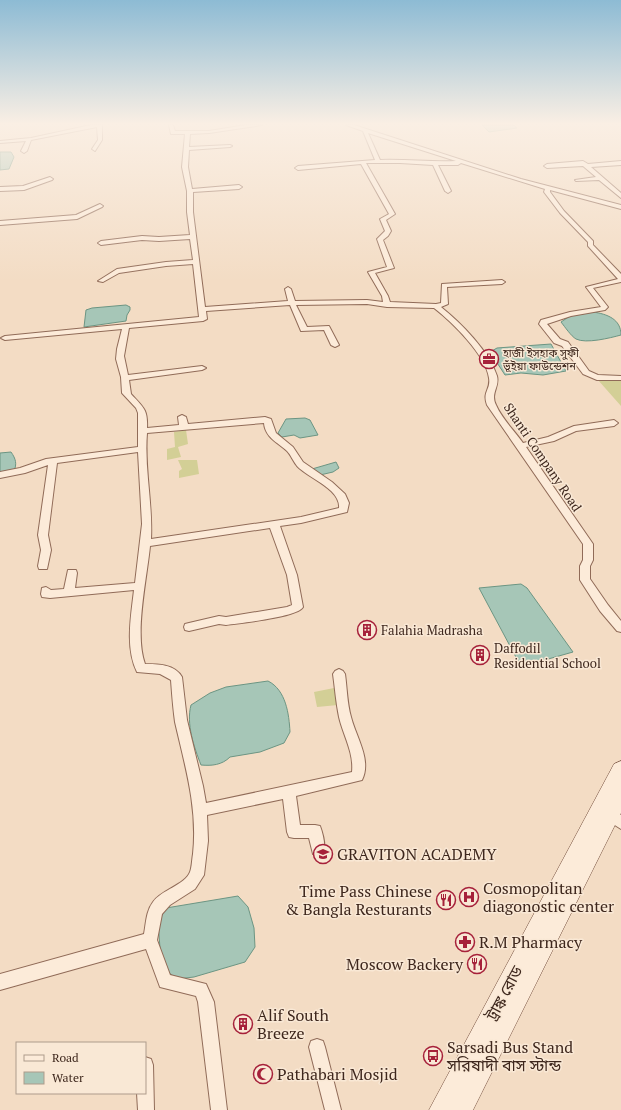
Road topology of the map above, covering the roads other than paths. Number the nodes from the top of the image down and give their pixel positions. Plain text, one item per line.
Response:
1 (187, 177) edge
2 (371, 177) edge
3 (441, 177) edge
4 (510, 177) edge
5 (602, 178) joint
6 (50, 179) dead end
7 (578, 180) dead end
8 (239, 187) dead end
9 (0, 189) edge
10 (548, 189) junction
11 (190, 191) junction
12 (448, 191) dead end
13 (621, 196) edge
14 (100, 206) dead end
15 (621, 207) edge
16 (0, 223) edge
17 (194, 237) junction
18 (101, 243) dead end
19 (196, 262) junction
20 (621, 279) edge
21 (101, 281) dead end
22 (502, 282) dead end
23 (288, 289) dead end
24 (292, 302) junction
25 (387, 305) junction
26 (436, 306) junction
27 (203, 309) junction
28 (126, 327) junction
29 (5, 338) dead end
30 (335, 345) dead end
31 (202, 368) dead end
32 (125, 378) junction
33 (621, 378) edge
34 (182, 417) dead end
35 (614, 423) dead end
36 (184, 428) junction
37 (144, 431) junction
38 (520, 446) junction
39 (141, 449) junction
40 (53, 461) junction
41 (0, 475) edge
42 (274, 524) junction
43 (146, 543) junction
44 (42, 566) dead end
45 (72, 573) dead end
46 (140, 586) junction
47 (46, 591) dead end
48 (69, 592) junction
49 (189, 627) dead end
50 (621, 628) edge
51 (338, 674) dead end
52 (621, 770) edge
53 (290, 792) junction
54 (621, 793) edge
55 (200, 810) junction
56 (611, 815) edge
57 (318, 849) dead end
58 (150, 940) junction
59 (0, 982) edge
60 (317, 1047) dead end
61 (146, 1094) edge
62 (146, 1110) edge
63 (220, 1110) edge
64 (333, 1110) edge
65 (442, 1110) edge
66 (460, 1110) edge

1 - 11 street
2 - 25 street
3 - 12 street
4 - 10 street
5 - 7 street
5 - 13 street
6 - 9 street
8 - 11 street
10 - 15 street
10 - 20 street
11 - 17 street
14 - 16 street
17 - 18 street
17 - 19 street
19 - 21 street
19 - 27 street
20 - 33 street
22 - 26 street
23 - 24 street
24 - 25 street
24 - 27 street
24 - 30 street
25 - 26 street
26 - 38 street, Shanti Company Road
27 - 28 street
28 - 29 street
28 - 32 street
31 - 32 street
32 - 37 street
34 - 36 street
35 - 38 street
36 - 37 street
36 - 42 street
37 - 39 street
38 - 50 street, Shanti Company Road
39 - 40 street
39 - 43 street
40 - 41 street
40 - 44 street
42 - 43 street
42 - 49 street
43 - 46 street
45 - 48 street
46 - 48 street
46 - 55 street
47 - 48 street
51 - 53 street
52 - 56 main road, ট্রাঙ্ক রোড
53 - 55 street
53 - 57 street
54 - 56 main road, ট্রাঙ্ক রোড
55 - 58 street
56 - 65 main road, ট্রাঙ্ক রোড
56 - 66 main road, ট্রাঙ্ক রোড
58 - 59 street
58 - 63 street
60 - 64 street
61 - 62 street

